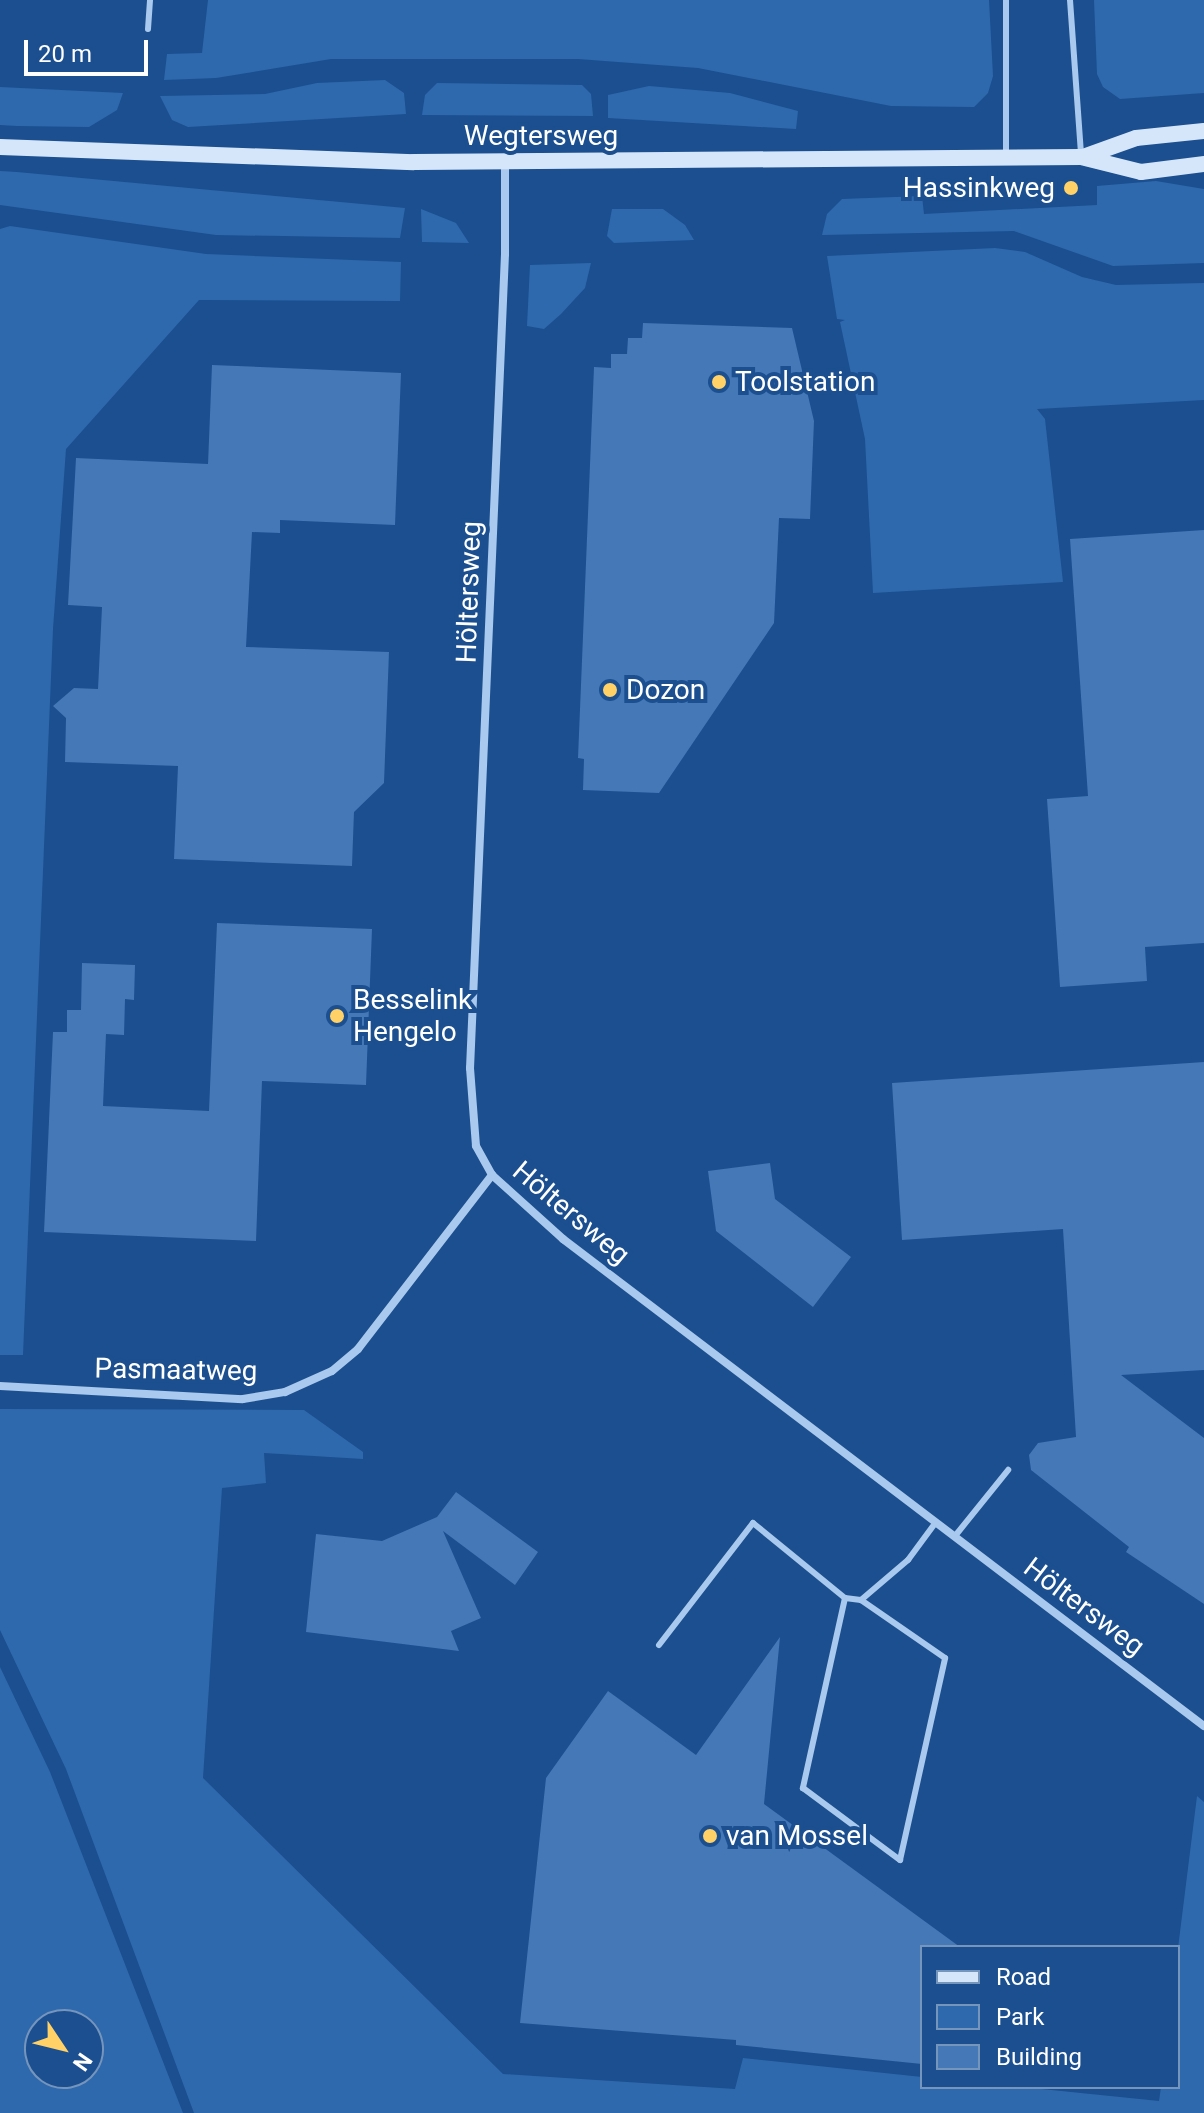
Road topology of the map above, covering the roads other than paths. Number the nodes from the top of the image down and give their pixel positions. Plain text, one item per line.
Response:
1 (150, 0) edge
2 (1006, 0) edge
3 (1070, 0) edge
4 (148, 29) dead end
5 (1204, 131) edge
6 (0, 147) edge
7 (1081, 157) junction
8 (1006, 160) junction
9 (505, 162) junction
10 (1204, 164) edge
11 (492, 1175) junction
12 (0, 1386) edge
13 (1008, 1470) dead end
14 (936, 1522) junction
15 (955, 1536) junction
16 (845, 1598) junction
17 (861, 1600) junction
18 (659, 1645) dead end
19 (1204, 1726) edge

1 - 4 lane
2 - 8 lane
3 - 7 lane
5 - 7 street, Wegtersweg
6 - 9 street, Wegtersweg
7 - 8 street, Wegtersweg
7 - 10 street, Wegtersweg
8 - 9 street, Wegtersweg
9 - 11 street, Höltersweg
11 - 12 street, Pasmaatweg
11 - 14 street, Höltersweg
13 - 15 lane
14 - 15 street, Höltersweg
14 - 17 lane
15 - 19 street, Höltersweg
16 - 17 lane
16 - 17 lane
16 - 18 lane

